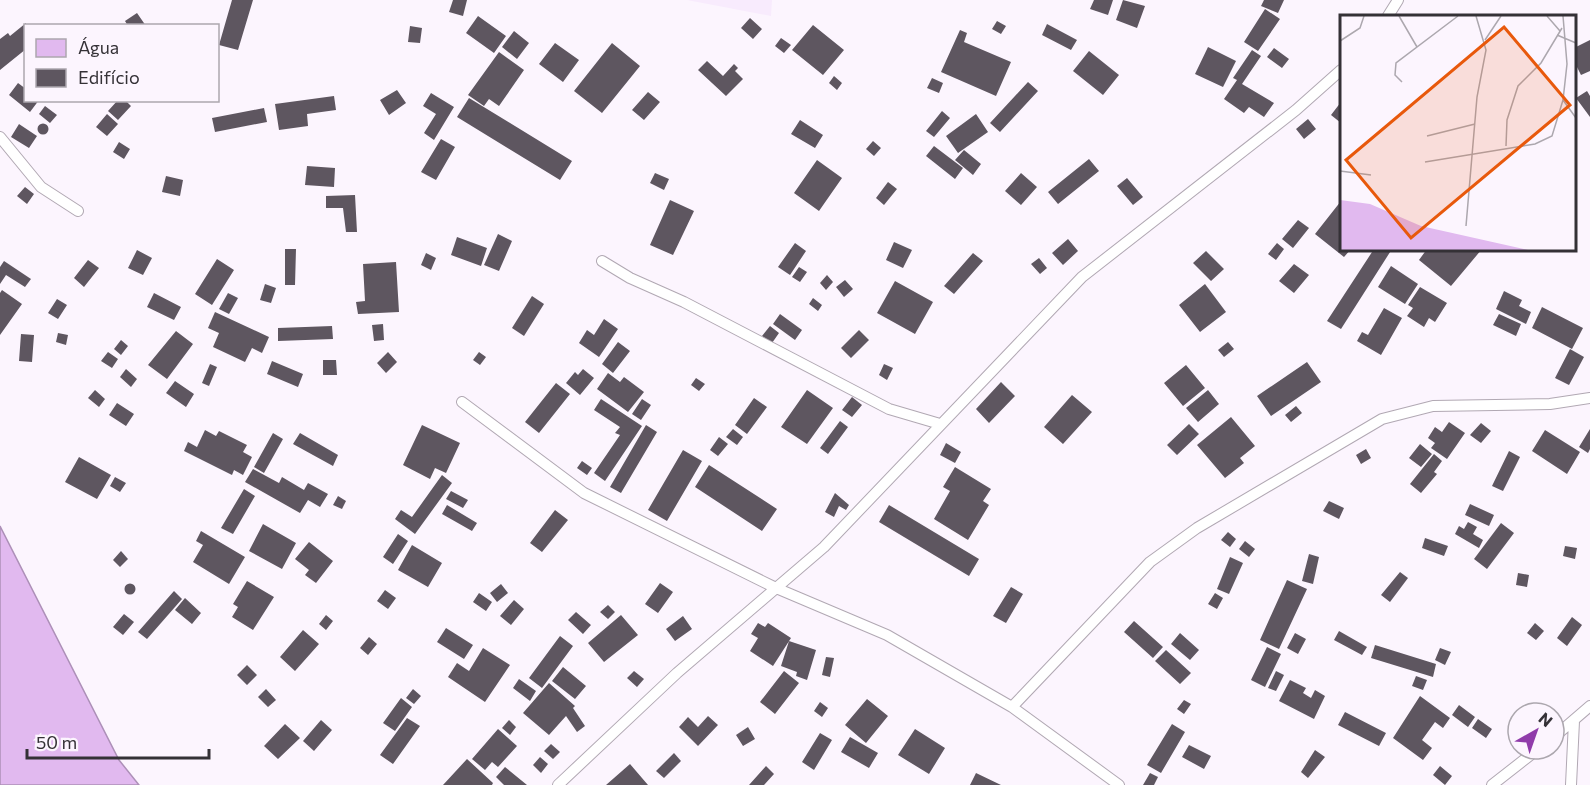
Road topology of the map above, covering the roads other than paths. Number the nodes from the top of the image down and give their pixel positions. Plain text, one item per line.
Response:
1 (1398, 0) edge
2 (1389, 15) edge
3 (1340, 71) edge
4 (0, 137) edge
5 (78, 211) dead end
6 (602, 261) dead end
7 (1590, 398) edge
8 (462, 402) dead end
9 (940, 424) junction
10 (776, 588) junction
11 (1590, 706) edge
12 (1012, 707) junction
13 (1574, 721) junction
14 (1566, 727) edge
15 (1523, 761) edge
16 (558, 785) edge
17 (1119, 785) edge
18 (1492, 785) edge
19 (1571, 785) edge

1 - 2 lane
3 - 9 lane
4 - 5 lane
6 - 9 lane
7 - 12 lane
8 - 10 lane
9 - 10 lane
10 - 12 lane
10 - 16 lane
11 - 13 lane
12 - 17 lane
13 - 14 lane
13 - 19 lane
15 - 18 lane

